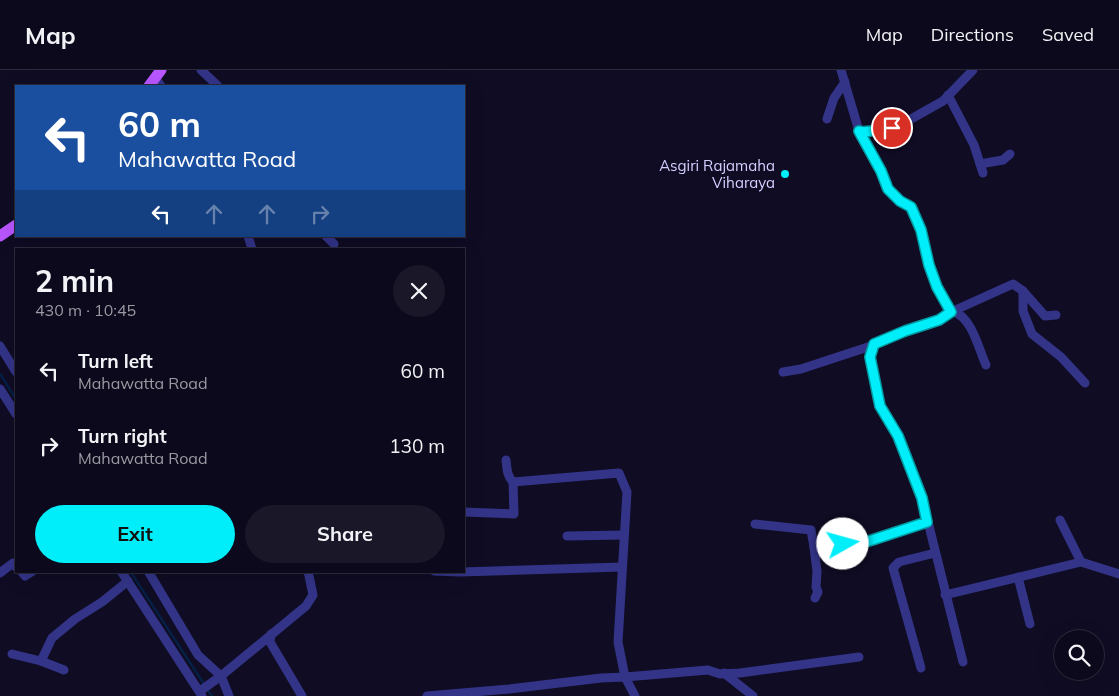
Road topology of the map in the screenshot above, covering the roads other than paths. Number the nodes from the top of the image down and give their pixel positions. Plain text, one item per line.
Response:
1 (201, 70) edge
2 (841, 70) edge
3 (973, 70) edge
4 (845, 82) junction
5 (217, 85) edge
6 (948, 95) junction
7 (827, 119) dead end
8 (859, 131) junction
9 (1010, 154) dead end
10 (15, 226) edge
11 (0, 236) edge
12 (327, 237) edge
13 (334, 244) dead end
14 (1023, 291) junction
15 (952, 312) junction
16 (1056, 315) dead end
17 (874, 344) junction
18 (0, 346) edge
19 (986, 365) dead end
20 (15, 370) edge
21 (783, 372) dead end
22 (1085, 383) dead end
23 (0, 390) edge
24 (15, 412) edge
25 (506, 460) dead end
26 (513, 482) junction
27 (465, 512) edge
28 (633, 515) dead end
29 (1060, 520) dead end
30 (927, 522) junction
31 (755, 524) dead end
32 (625, 531) junction
33 (567, 536) dead end
34 (814, 547) junction
35 (935, 553) junction
36 (1081, 562) junction
37 (15, 565) edge
38 (622, 567) junction
39 (465, 572) edge
40 (0, 573) edge
41 (122, 573) edge
42 (149, 573) edge
43 (308, 573) edge
44 (1119, 574) edge
45 (1018, 576) junction
46 (128, 581) junction
47 (945, 595) junction
48 (816, 598) dead end
49 (1030, 624) dead end
50 (271, 634) junction
51 (12, 654) dead end
52 (859, 657) dead end
53 (41, 662) junction
54 (963, 662) dead end
55 (921, 668) dead end
56 (64, 670) dead end
57 (724, 673) junction
58 (221, 676) junction
59 (625, 677) junction
60 (204, 690) edge
61 (229, 696) edge
62 (302, 696) edge
63 (427, 696) edge
64 (635, 696) edge
65 (753, 696) edge

1 - 5 street
2 - 4 street
3 - 6 street
4 - 7 street
4 - 8 street
6 - 8 street
6 - 9 street
8 - 15 street
10 - 11 main road
12 - 13 street
14 - 15 street
14 - 16 street
14 - 22 street
15 - 17 street
15 - 19 street
17 - 21 street
17 - 30 street
18 - 20 street
23 - 24 street
25 - 26 street
26 - 27 street
26 - 32 street
28 - 32 street
29 - 36 street
30 - 34 street
30 - 35 street
31 - 34 street
32 - 33 street
32 - 38 street
34 - 48 street
35 - 47 street
35 - 55 street
36 - 44 street
36 - 45 street
37 - 40 street
38 - 39 street
38 - 59 street
41 - 46 street
42 - 58 street
43 - 50 street
45 - 47 street
45 - 49 street
46 - 53 street
46 - 60 street
47 - 54 street
50 - 58 street
50 - 62 street
51 - 53 street
52 - 57 street
53 - 56 street
57 - 59 street
57 - 65 street
58 - 60 street
58 - 61 street
59 - 63 street
59 - 64 street

